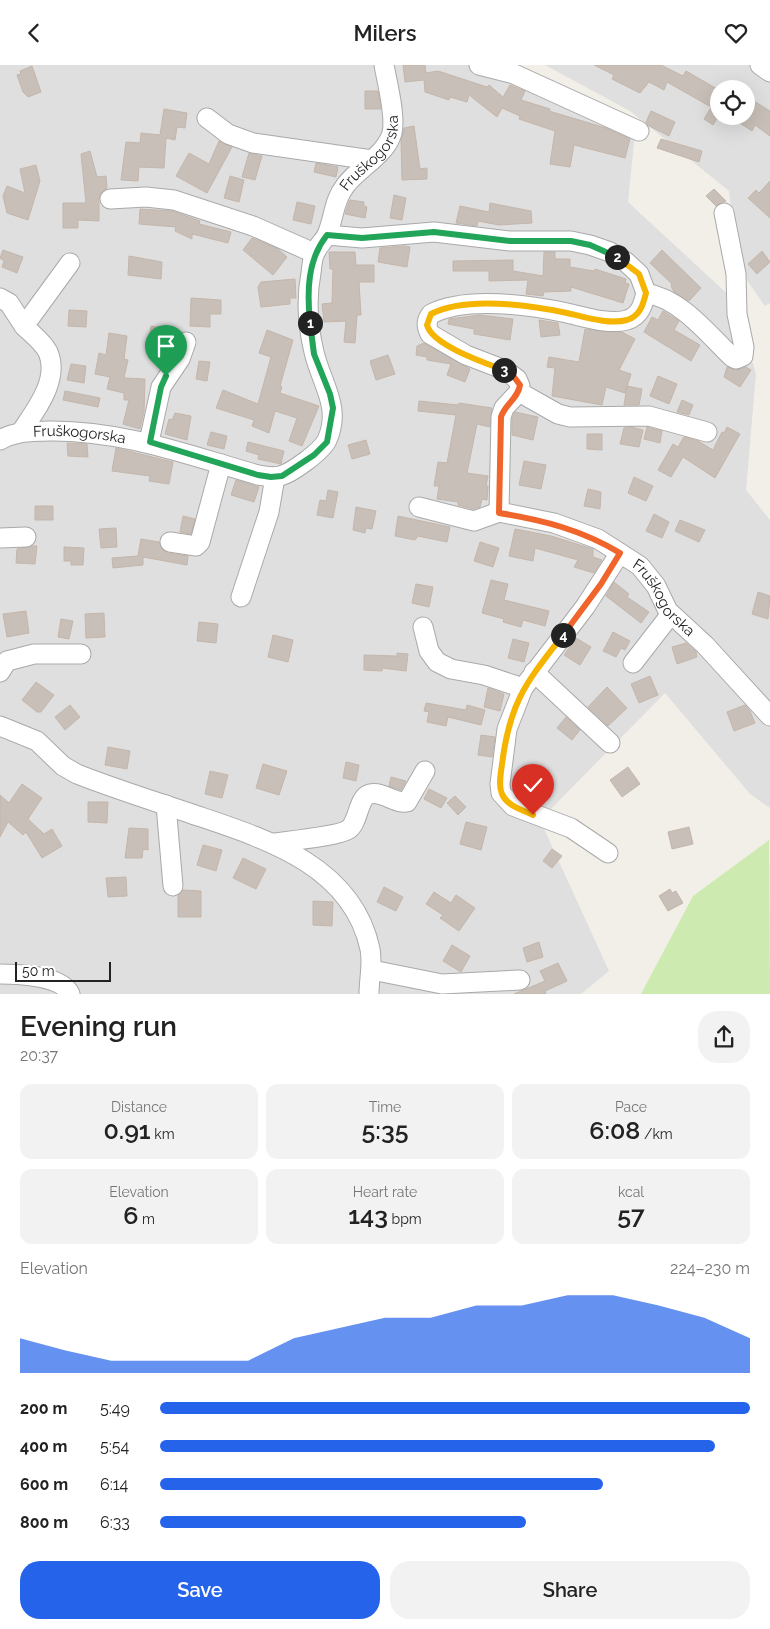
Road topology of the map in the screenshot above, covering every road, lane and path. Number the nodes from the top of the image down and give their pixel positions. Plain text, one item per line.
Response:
1 (384, 65) edge
2 (479, 65) edge
3 (760, 65) edge
4 (770, 72) edge
5 (207, 118) dead end
6 (639, 131) dead end
7 (372, 160) junction
8 (110, 199) dead end
9 (724, 213) dead end
10 (327, 235) junction
11 (314, 253) junction
12 (70, 263) dead end
13 (646, 293) junction
14 (0, 298) edge
15 (0, 317) edge
16 (24, 326) junction
17 (186, 342) dead end
18 (519, 392) junction
19 (0, 427) edge
20 (21, 432) junction
21 (707, 432) dead end
22 (0, 441) edge
23 (150, 442) junction
24 (221, 465) junction
25 (275, 477) junction
26 (419, 507) dead end
27 (499, 513) junction
28 (26, 537) dead end
29 (0, 538) edge
30 (170, 542) dead end
31 (620, 553) junction
32 (241, 597) dead end
33 (671, 614) junction
34 (423, 627) dead end
35 (81, 654) dead end
36 (633, 663) dead end
37 (0, 672) edge
38 (534, 672) junction
39 (523, 688) junction
40 (770, 716) edge
41 (0, 726) edge
42 (610, 743) dead end
43 (425, 771) dead end
44 (166, 805) junction
45 (274, 843) junction
46 (608, 853) dead end
47 (172, 886) dead end
48 (372, 970) junction
49 (0, 974) edge
50 (520, 980) dead end
51 (70, 994) edge
52 (369, 994) edge

1 - 7 street, Fruškogorska
2 - 6 street
3 - 4 street
5 - 7 street
7 - 10 street, Fruškogorska
8 - 11 street
9 - 13 street
10 - 11 street, Fruškogorska
10 - 13 street
11 - 25 street, Fruškogorska
12 - 16 street
13 - 18 street
14 - 16 street
15 - 16 street
16 - 20 street
17 - 23 street
18 - 21 street
18 - 27 street
19 - 20 street
20 - 22 street
20 - 23 street, Fruškogorska
23 - 24 street, Fruškogorska
24 - 25 street, Fruškogorska
24 - 30 street
25 - 32 street
26 - 27 street
27 - 31 street, Fruškogorska
28 - 29 street
31 - 33 street, Fruškogorska
31 - 38 street
33 - 36 street
33 - 40 street, Fruškogorska
34 - 39 street
35 - 37 street
38 - 39 street
38 - 42 street
39 - 46 street
41 - 44 street
43 - 45 street
44 - 45 street
44 - 47 street
45 - 48 street
48 - 50 street
48 - 52 street
49 - 51 street

